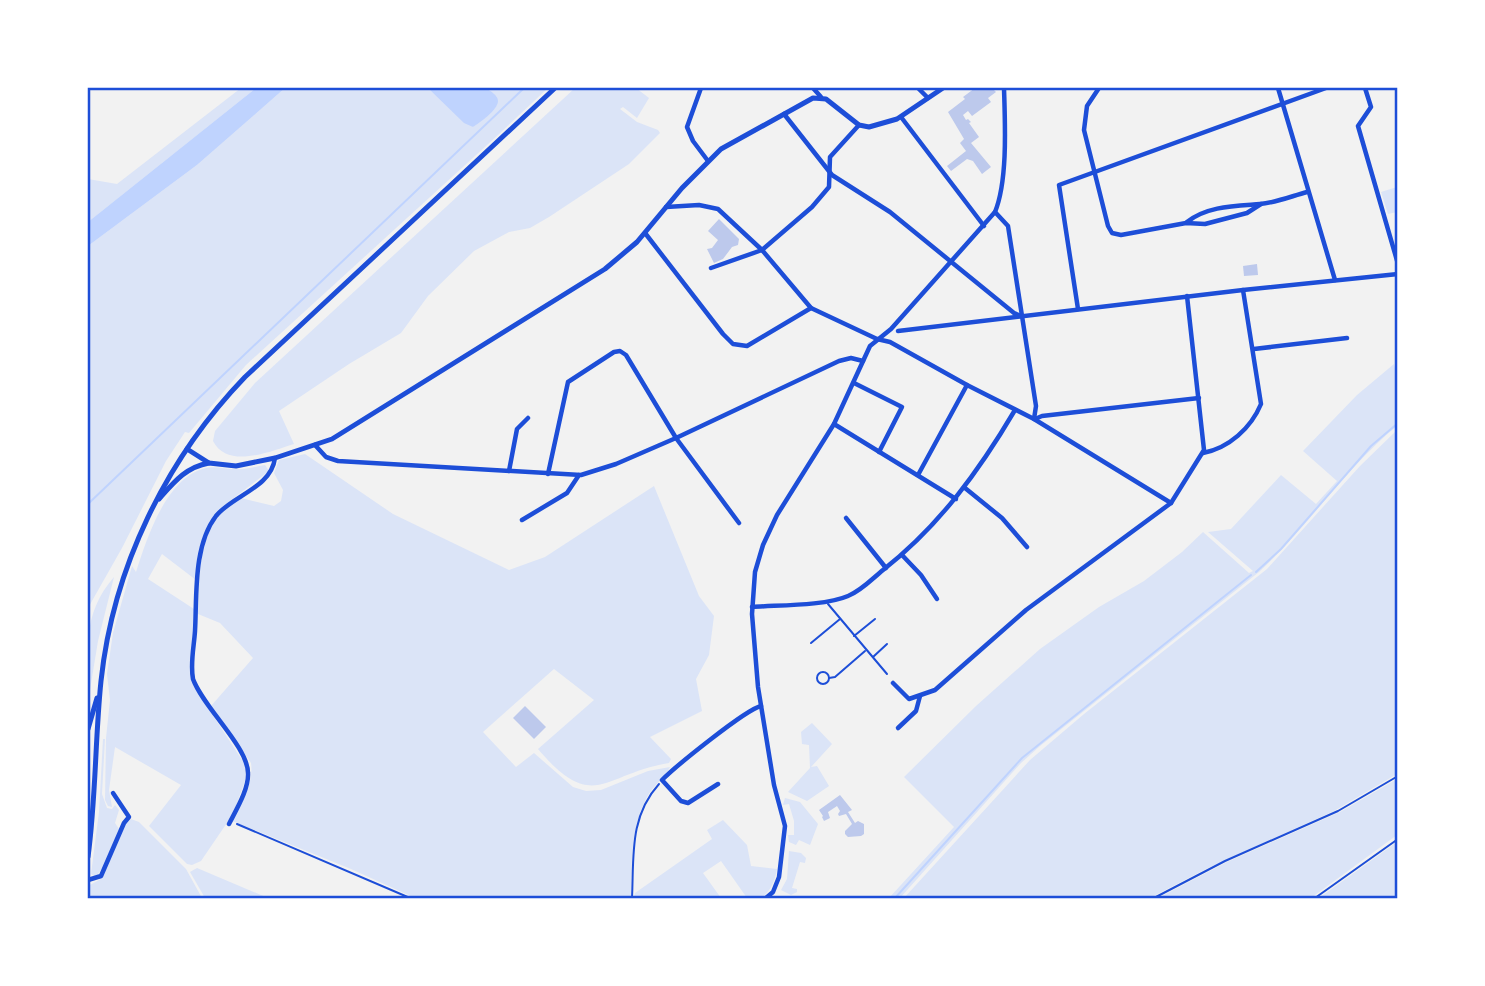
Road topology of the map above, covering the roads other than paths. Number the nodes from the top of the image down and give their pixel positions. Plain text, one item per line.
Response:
1 (555, 88) edge
2 (701, 88) edge
3 (813, 88) edge
4 (918, 88) edge
5 (943, 88) edge
6 (1004, 88) edge
7 (1099, 88) edge
8 (1278, 88) edge
9 (1326, 88) edge
10 (1364, 88) edge
11 (821, 97) junction
12 (928, 98) junction
13 (1284, 103) junction
14 (784, 114) junction
15 (901, 117) junction
16 (859, 125) junction
17 (708, 161) junction
18 (1096, 171) junction
19 (829, 172) junction
20 (1307, 192) junction
21 (1261, 204) junction
22 (666, 207) junction
23 (995, 212) junction
24 (1186, 223) junction
25 (984, 226) junction
26 (645, 233) junction
27 (762, 250) junction
28 (952, 262) junction
29 (1398, 264) edge
30 (711, 268) dead end
31 (1398, 274) edge
32 (1335, 279) junction
33 (1243, 290) junction
34 (1187, 296) junction
35 (811, 308) junction
36 (1078, 309) junction
37 (1022, 316) junction
38 (898, 331) dead end
39 (1347, 338) dead end
40 (877, 339) junction
41 (1254, 349) junction
42 (863, 361) junction
43 (853, 383) junction
44 (967, 385) junction
45 (1199, 398) junction
46 (1015, 410) junction
47 (528, 418) dead end
48 (1034, 419) junction
49 (834, 424) junction
50 (676, 438) junction
51 (314, 445) junction
52 (187, 449) junction
53 (879, 452) junction
54 (1203, 453) junction
55 (275, 458) junction
56 (209, 463) junction
57 (509, 471) junction
58 (548, 474) junction
59 (579, 475) junction
60 (918, 475) junction
61 (965, 488) junction
62 (956, 499) junction
63 (155, 503) junction
64 (1171, 503) junction
65 (846, 518) dead end
66 (522, 520) dead end
67 (740, 523) dead end
68 (1027, 547) dead end
69 (902, 555) junction
70 (886, 568) junction
71 (937, 599) dead end
72 (825, 601) junction
73 (752, 607) junction
74 (839, 619) junction
75 (875, 619) dead end
76 (854, 637) junction
77 (811, 643) dead end
78 (887, 644) dead end
79 (866, 650) junction
80 (872, 657) junction
81 (887, 674) dead end
82 (830, 678) dead end
83 (101, 682) junction
84 (893, 682) dead end
85 (921, 695) junction
86 (761, 706) junction
87 (898, 728) dead end
88 (88, 729) edge
89 (88, 750) edge
90 (96, 750) junction
91 (1398, 776) edge
92 (719, 784) dead end
93 (113, 793) dead end
94 (229, 824) road end
95 (1398, 839) edge
96 (88, 857) edge
97 (88, 880) edge
98 (766, 898) edge
99 (1154, 898) edge
100 (1315, 898) edge

1 - 52 main road
2 - 17 street
3 - 11 street
4 - 12 street
5 - 12 main road
6 - 23 street
7 - 18 street
8 - 13 street
9 - 13 street
10 - 29 street
11 - 14 main road
11 - 16 main road
12 - 15 main road
13 - 18 street
13 - 20 street
14 - 17 main road
14 - 19 street
15 - 16 main road
15 - 25 street
16 - 19 street
17 - 22 main road
18 - 24 street
18 - 36 street
19 - 27 street
19 - 28 street
20 - 21 street
20 - 32 street
21 - 24 street
21 - 24 street
22 - 26 main road
22 - 27 street
23 - 25 street
23 - 37 street
25 - 28 street
26 - 35 street
26 - 51 main road
27 - 30 street
27 - 35 street
28 - 37 street
28 - 40 street
31 - 32 street
32 - 33 street
33 - 34 street
33 - 41 street
34 - 36 street
34 - 45 street
35 - 40 street
36 - 37 street
37 - 38 street
37 - 48 street
39 - 41 street
40 - 42 street
40 - 44 street
41 - 54 street
42 - 43 street
42 - 50 street
43 - 49 street
43 - 53 street
44 - 46 street
44 - 60 street
45 - 48 street
45 - 54 street
46 - 48 street
46 - 61 street
47 - 57 street
48 - 64 street
49 - 53 street
49 - 73 street
50 - 58 street
50 - 59 street
50 - 67 street
51 - 55 main road
51 - 57 street
52 - 56 main road
52 - 63 main road
53 - 60 street
54 - 64 street
55 - 56 main road
55 - 94 street
56 - 63 main road
57 - 58 street
58 - 59 street
59 - 66 street
60 - 62 street
61 - 62 street
61 - 68 street
62 - 69 street
63 - 83 main road
64 - 85 street
65 - 70 street
69 - 70 street
69 - 71 street
70 - 72 street
72 - 73 street
72 - 74 lane
73 - 86 street
74 - 76 lane
74 - 77 lane
75 - 76 lane
76 - 79 lane
78 - 80 lane
79 - 80 lane
79 - 82 lane
80 - 81 lane
83 - 88 main road
83 - 90 main road
84 - 85 street
85 - 87 street
86 - 92 street
86 - 98 street
89 - 90 main road
90 - 96 main road
91 - 99 lane
93 - 97 street
95 - 100 lane

